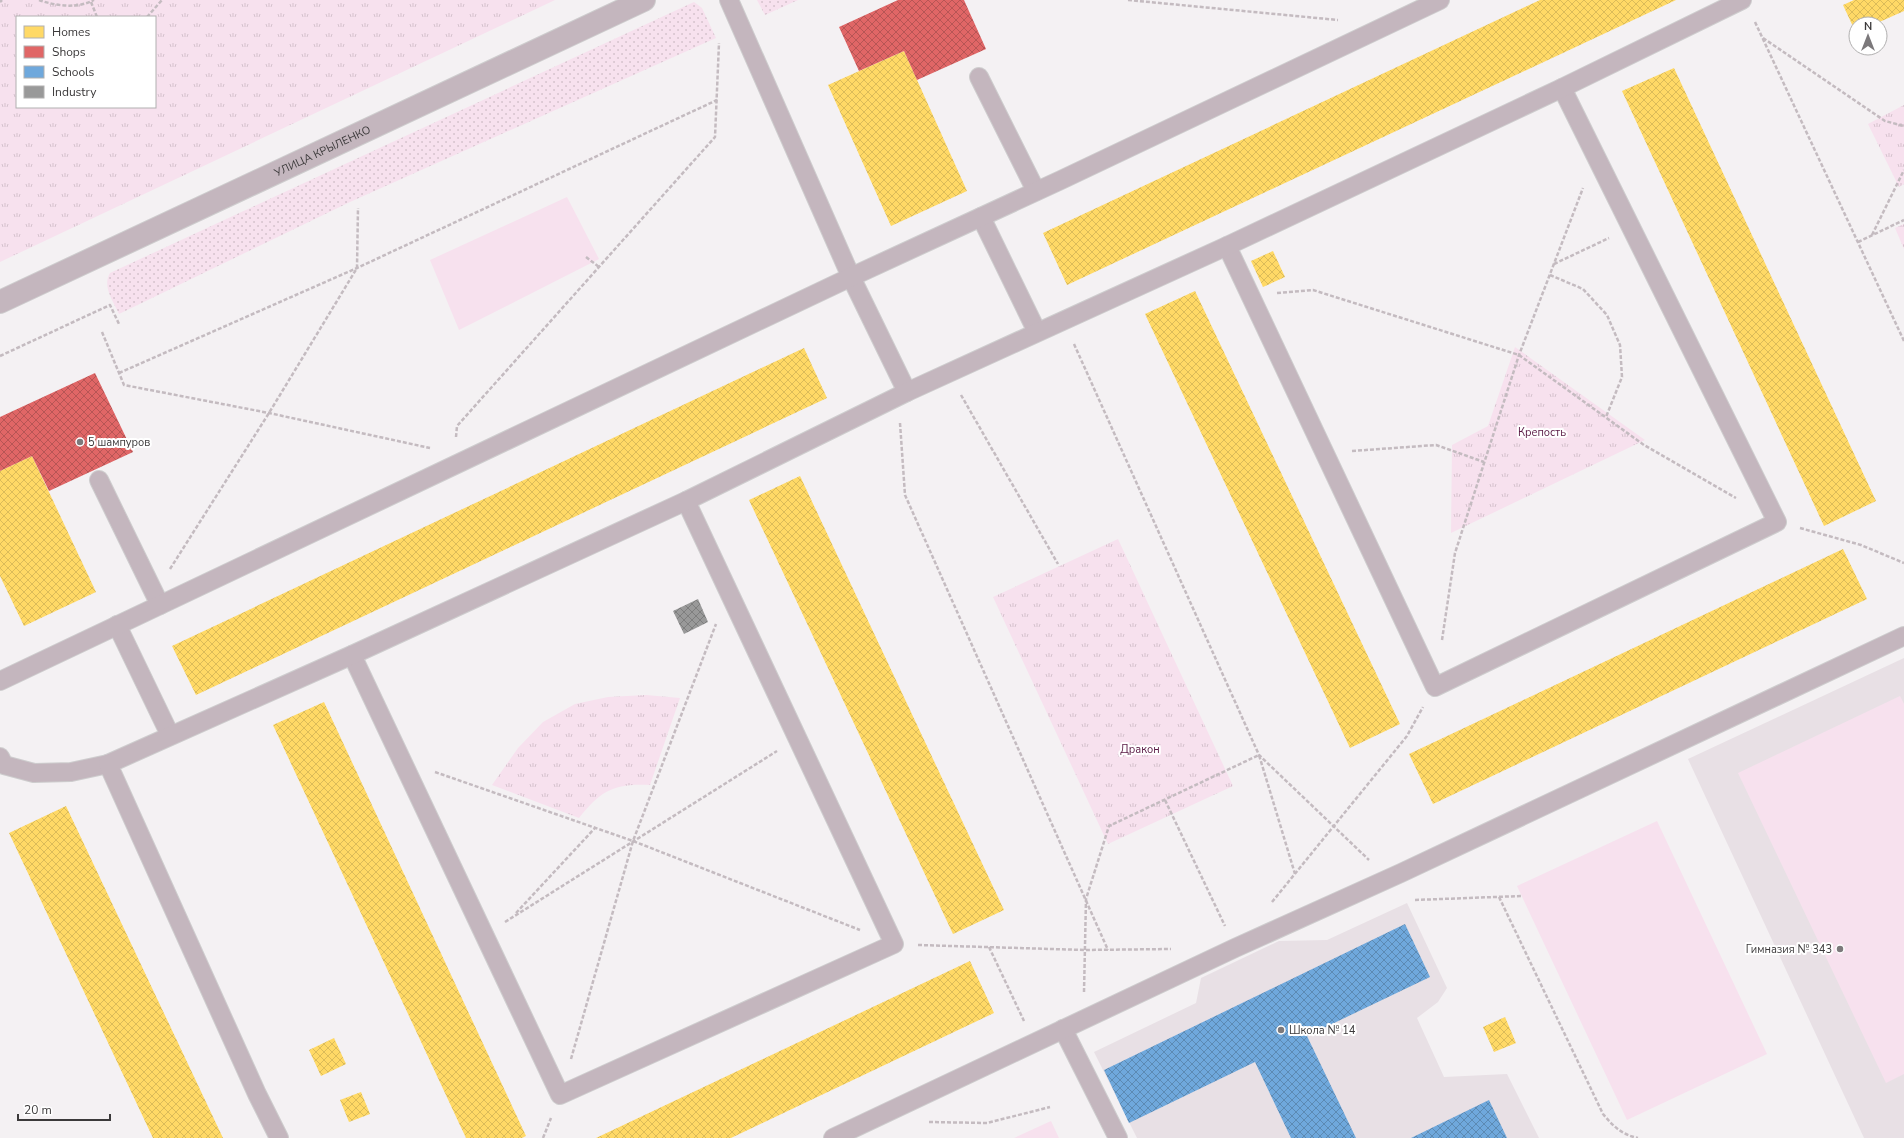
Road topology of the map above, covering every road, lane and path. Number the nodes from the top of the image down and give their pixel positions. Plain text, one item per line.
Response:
1 (39, 0) edge
2 (162, 0) edge
3 (644, 0) edge
4 (729, 0) edge
5 (1128, 0) edge
6 (1440, 0) edge
7 (1742, 0) edge
8 (92, 1) edge
9 (97, 16) edge
10 (147, 16) edge
11 (1753, 19) dead end
12 (1340, 20) dead end
13 (1762, 37) junction
14 (719, 43) dead end
15 (979, 77) dead end
16 (1562, 88) junction
17 (717, 100) junction
18 (1904, 126) edge
19 (1595, 155) junction
20 (1904, 170) edge
21 (1036, 192) junction
22 (358, 208) dead end
23 (981, 217) junction
24 (1904, 220) edge
25 (1631, 228) junction
26 (1872, 235) junction
27 (1858, 242) junction
28 (1227, 246) junction
29 (586, 257) dead end
30 (1554, 264) junction
31 (600, 267) junction
32 (357, 268) junction
33 (1550, 275) junction
34 (851, 277) junction
35 (1251, 294) junction
36 (0, 302) edge
37 (1063, 321) junction
38 (119, 324) dead end
39 (102, 332) dead end
40 (1037, 332) junction
41 (1904, 341) edge
42 (1519, 355) junction
43 (0, 356) edge
44 (119, 373) junction
45 (949, 373) junction
46 (903, 394) junction
47 (269, 413) junction
48 (1606, 417) junction
49 (1325, 454) junction
50 (456, 458) junction
51 (1484, 462) junction
52 (99, 480) dead end
53 (1737, 499) dead end
54 (686, 501) junction
55 (1777, 522) junction
56 (1904, 562) edge
57 (1058, 564) dead end
58 (729, 589) junction
59 (157, 599) junction
60 (117, 625) junction
61 (1904, 636) edge
62 (352, 655) junction
63 (0, 681) edge
64 (1435, 687) junction
65 (170, 735) junction
66 (798, 738) junction
67 (1259, 755) junction
68 (0, 757) edge
69 (108, 764) junction
70 (440, 774) dead end
71 (1165, 800) junction
72 (1335, 826) junction
73 (595, 828) junction
74 (633, 841) junction
75 (1402, 873) junction
76 (1295, 875) junction
77 (1499, 896) junction
78 (1521, 896) dead end
79 (1086, 899) junction
80 (1415, 900) dead end
81 (1270, 905) dead end
82 (513, 916) junction
83 (1223, 922) dead end
84 (484, 935) junction
85 (894, 944) junction
86 (989, 947) junction
87 (1172, 949) dead end
88 (1085, 950) junction
89 (1108, 950) junction
90 (1083, 1020) junction
91 (1063, 1029) junction
92 (1034, 1043) junction
93 (560, 1095) junction
94 (1050, 1107) dead end
95 (927, 1122) dead end
96 (279, 1138) edge
97 (833, 1138) edge
98 (1118, 1138) edge
99 (1638, 1138) edge

1 - 8 path
2 - 10 path
3 - 36 street, УЛИЦА КРЫЛЕНКО
4 - 34 lane
5 - 12 path
6 - 21 lane
7 - 16 lane
8 - 9 path
11 - 13 path
13 - 18 path
13 - 27 path
14 - 17 path
15 - 21 lane
16 - 19 lane
16 - 28 lane
17 - 31 path
17 - 32 path
19 - 25 lane
19 - 30 path
20 - 26 path
21 - 23 lane
22 - 32 path
23 - 34 lane
23 - 40 lane
24 - 26 path
25 - 30 path
25 - 55 lane
26 - 27 path
27 - 41 path
28 - 35 lane
28 - 37 lane
29 - 31 path
30 - 33 path
31 - 50 path
32 - 44 path
32 - 47 path
33 - 42 path
33 - 48 path
34 - 46 lane
34 - 50 lane
35 - 42 path
35 - 49 lane
37 - 40 lane
37 - 67 path
38 - 43 path
39 - 44 path
40 - 45 lane
42 - 48 path
42 - 51 path
44 - 47 path
45 - 46 lane
45 - 57 path
46 - 54 lane
46 - 79 path
47 - 50 path
47 - 59 path
48 - 53 path
49 - 51 path
49 - 64 lane
50 - 59 lane
51 - 64 path
52 - 59 lane
54 - 58 lane
54 - 62 lane
55 - 56 path
55 - 64 lane
58 - 66 lane
58 - 74 path
59 - 60 lane
60 - 63 lane
60 - 65 lane
61 - 75 lane
62 - 65 lane
62 - 84 lane
64 - 72 path
65 - 69 lane
66 - 74 path
66 - 85 lane
67 - 71 path
67 - 72 path
67 - 76 path
68 - 69 lane
69 - 96 lane
70 - 73 path
71 - 79 path
71 - 83 path
72 - 75 path
72 - 76 path
73 - 74 path
73 - 82 path
74 - 82 path
74 - 85 path
74 - 93 path
75 - 90 lane
76 - 81 path
77 - 78 path
77 - 80 path
77 - 99 path
79 - 88 path
79 - 89 path
82 - 84 path
84 - 93 lane
85 - 86 path
85 - 93 lane
86 - 88 path
86 - 92 path
87 - 89 path
88 - 89 path
88 - 90 path
90 - 91 lane
91 - 92 lane
91 - 98 lane
92 - 97 lane
94 - 95 path

